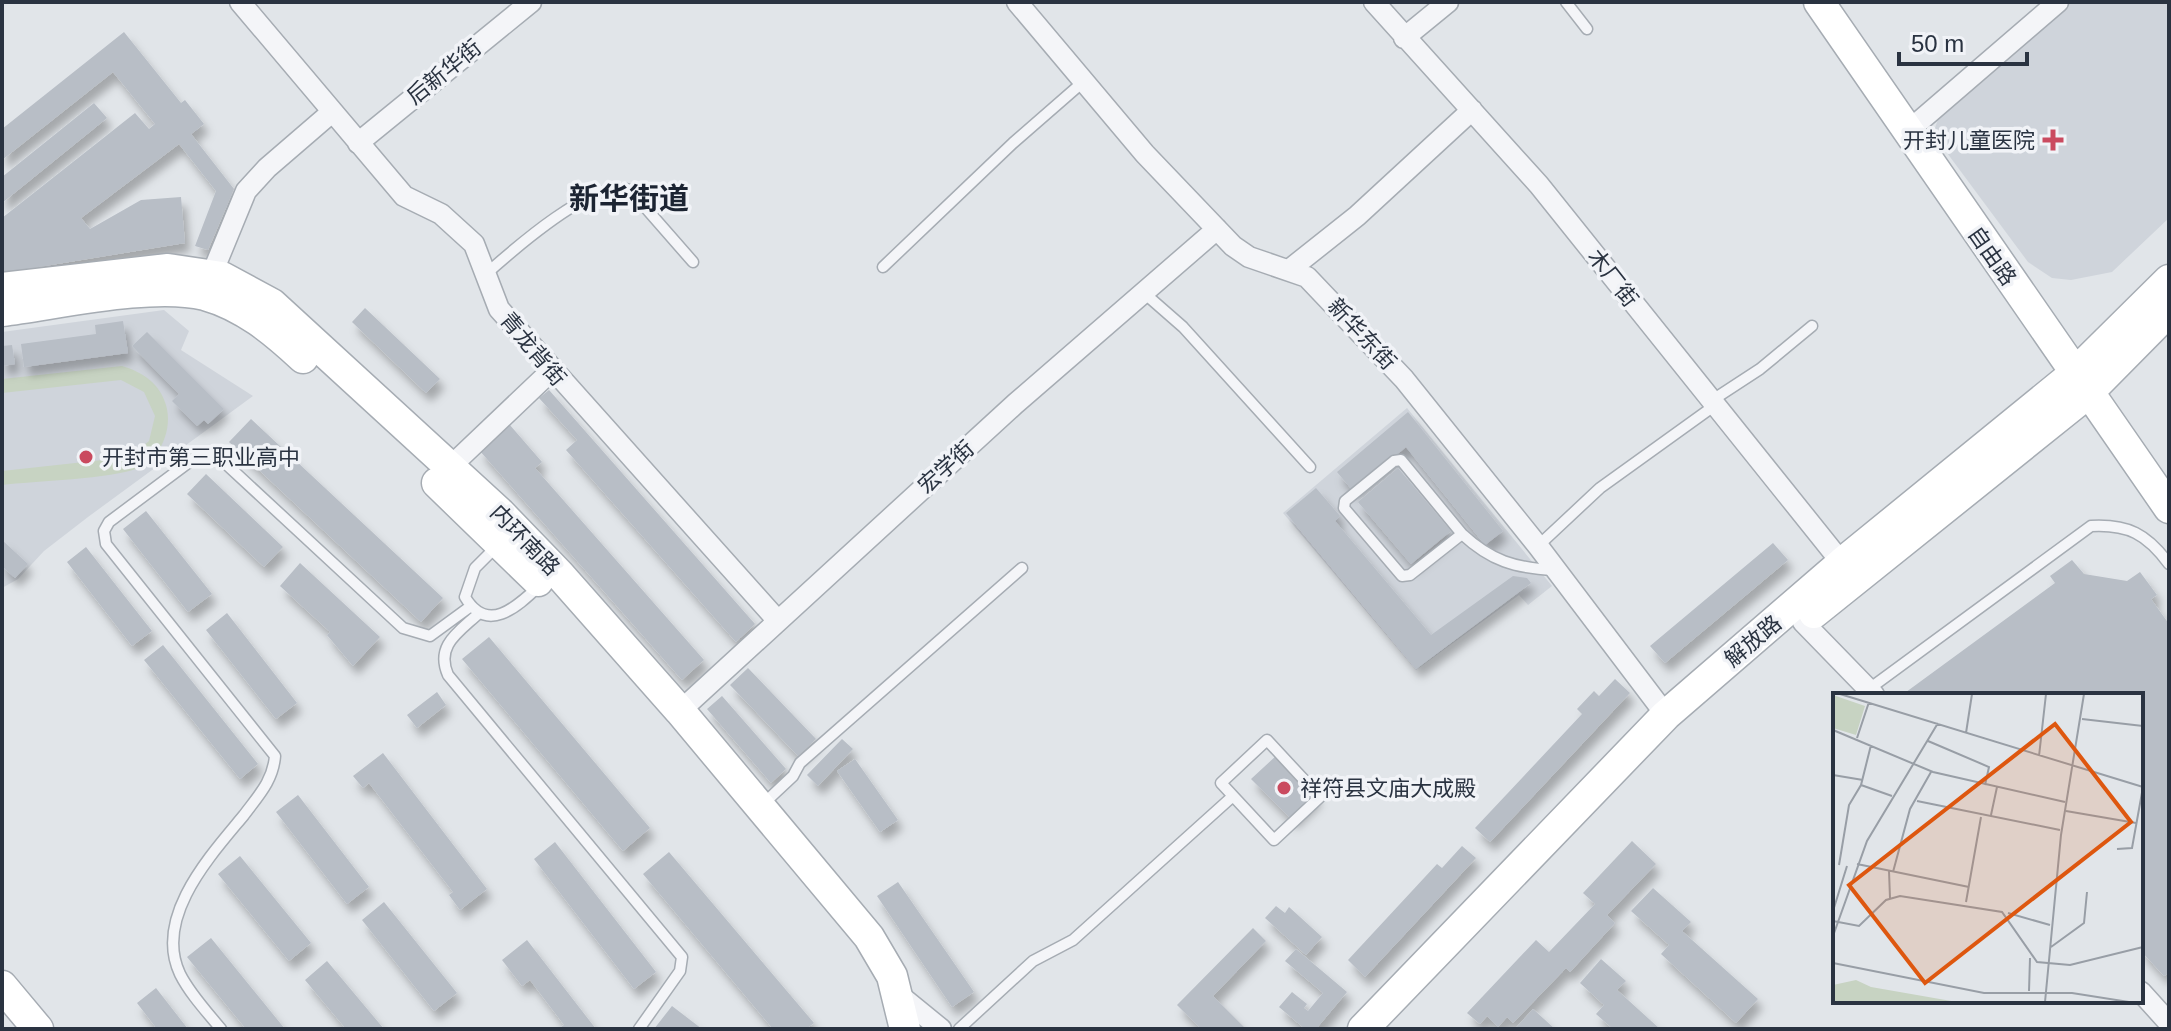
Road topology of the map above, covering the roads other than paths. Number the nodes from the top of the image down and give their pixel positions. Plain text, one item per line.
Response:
1 (240, 2) edge
2 (531, 2) edge
3 (1017, 2) edge
4 (1374, 2) edge
5 (1448, 2) edge
6 (1566, 2) edge
7 (1819, 2) edge
8 (2058, 2) edge
9 (1587, 29) dead end
10 (1404, 38) junction
11 (1083, 82) junction
12 (1472, 110) junction
13 (332, 112) junction
14 (1907, 132) junction
15 (358, 143) junction
16 (1217, 229) junction
17 (693, 262) dead end
18 (883, 267) dead end
19 (1289, 270) junction
20 (486, 274) junction
21 (2169, 280) edge
22 (207, 285) junction
23 (2, 288) edge
24 (1143, 292) junction
25 (2, 311) edge
26 (2169, 311) edge
27 (1812, 326) dead end
28 (551, 371) junction
29 (2080, 384) junction
30 (1713, 404) junction
31 (450, 467) junction
32 (1310, 467) dead end
33 (2169, 508) edge
34 (1462, 534) junction
35 (500, 543) junction
36 (1538, 546) junction
37 (1842, 563) junction
38 (2169, 564) edge
39 (1022, 568) dead end
40 (1554, 570) junction
41 (541, 584) junction
42 (475, 610) junction
43 (778, 621) junction
44 (1803, 622) junction
45 (436, 634) junction
46 (446, 644) junction
47 (1872, 692) edge
48 (680, 711) junction
49 (1666, 715) junction
50 (1233, 796) junction
51 (760, 807) junction
52 (2, 986) edge
53 (898, 994) junction
54 (2143, 994) edge
55 (2169, 1023) edge
56 (38, 1029) edge
57 (221, 1029) edge
58 (639, 1029) edge
59 (888, 1029) edge
60 (905, 1029) edge
61 (941, 1029) edge
62 (959, 1029) edge
63 (1363, 1029) edge
64 (1391, 1029) edge

1 - 13 street, 青龙背街
2 - 15 street, 后新华街
3 - 11 street, 新华东街
4 - 10 street, 木厂街
5 - 10 street
6 - 9 lane
7 - 14 street, 自由路
8 - 14 street
10 - 12 street, 木厂街
11 - 16 street, 新华东街
11 - 18 lane
12 - 19 street
12 - 30 street, 木厂街
13 - 15 street, 青龙背街
13 - 22 street
14 - 29 street, 自由路
15 - 20 street, 青龙背街
16 - 19 street, 新华东街
16 - 24 street, 宏学街
17 - 20 lane
19 - 36 street, 新华东街
20 - 28 street, 青龙背街
21 - 29 street, 解放路
22 - 23 street, 内环南路
22 - 25 street, 内环南路
22 - 31 street, 内环南路
22 - 35 street, 内环南路
24 - 32 lane
24 - 43 street, 宏学街
26 - 29 street, 解放路
27 - 30 lane
28 - 31 street
28 - 43 street, 青龙背街
29 - 33 street, 自由路
29 - 37 street, 解放路
29 - 44 street, 解放路
30 - 36 lane
30 - 37 street, 木厂街
31 - 48 street, 内环南路
34 - 34 lane
34 - 40 lane
35 - 41 street, 内环南路
35 - 42 lane
36 - 40 street, 新华东街
37 - 49 street, 解放路
38 - 47 lane
39 - 51 lane
40 - 49 street, 新华东街
41 - 42 lane
41 - 59 street, 内环南路
42 - 45 lane
42 - 46 lane
43 - 48 street, 宏学街
44 - 47 street
44 - 64 street, 解放路
45 - 46 lane
45 - 57 lane
46 - 58 lane
48 - 51 street, 内环南路
49 - 63 street, 解放路
50 - 50 lane
50 - 62 lane
51 - 53 street, 内环南路
52 - 56 street
53 - 60 street, 内环南路
53 - 61 street
54 - 55 street

